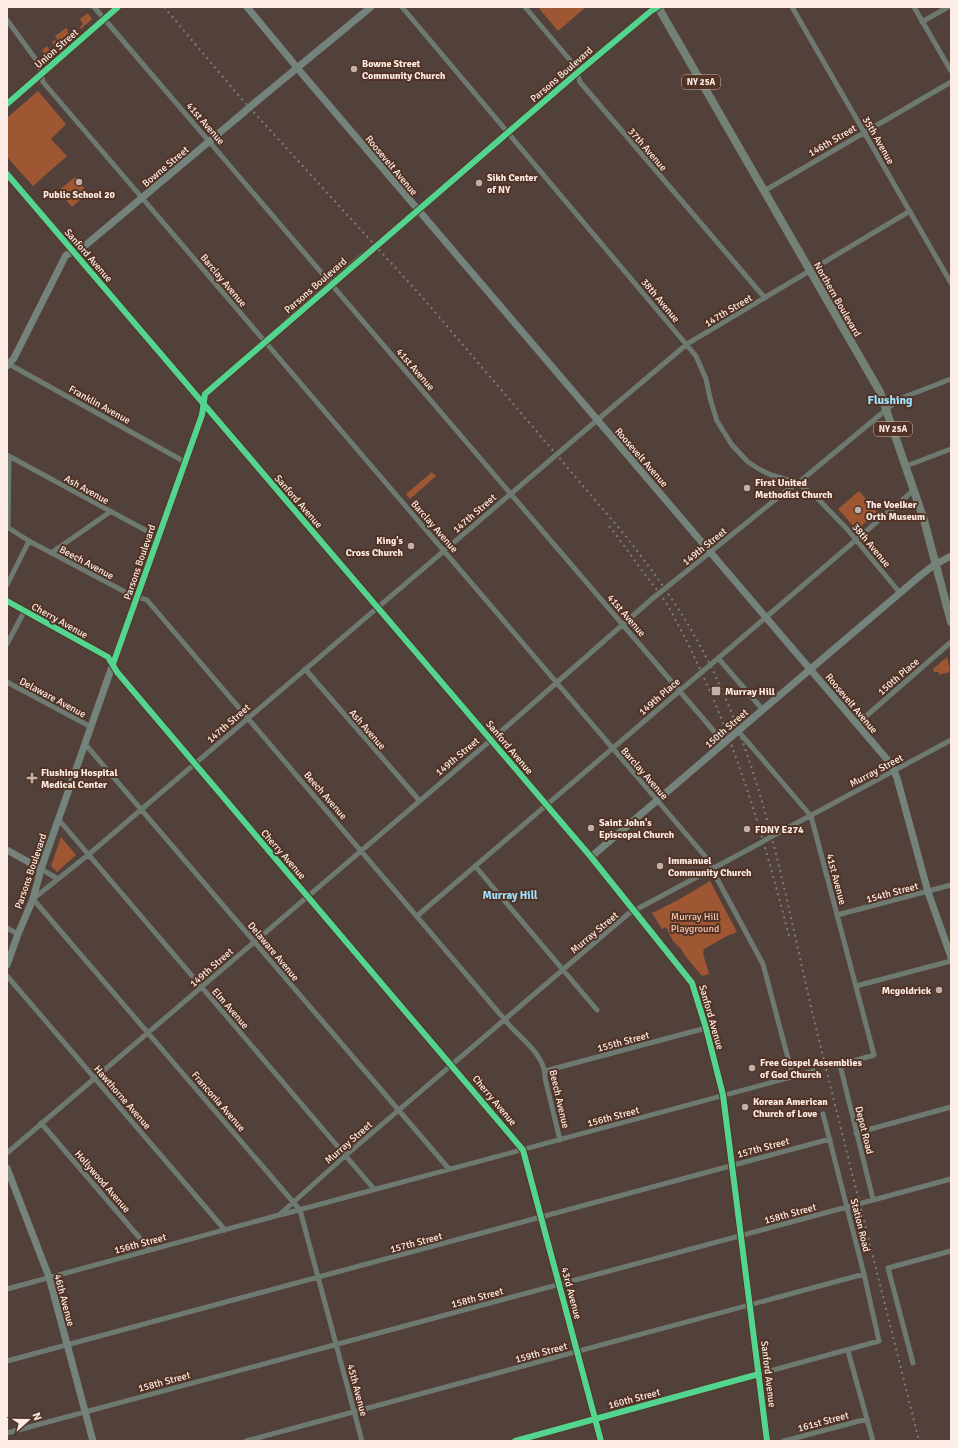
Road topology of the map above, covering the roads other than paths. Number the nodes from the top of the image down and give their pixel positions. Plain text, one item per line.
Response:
1 (94, 7) edge
2 (118, 7) edge
3 (247, 7) edge
4 (371, 7) edge
5 (402, 7) edge
6 (525, 7) edge
7 (658, 7) edge
8 (792, 7) edge
9 (914, 7) edge
10 (948, 7) edge
11 (7, 20) edge
12 (104, 20) junction
13 (922, 22) junction
14 (297, 69) junction
15 (951, 71) edge
16 (577, 73) junction
17 (42, 74) junction
18 (951, 82) edge
19 (7, 104) edge
20 (864, 132) junction
21 (508, 134) junction
22 (210, 142) junction
23 (7, 174) edge
24 (764, 191) junction
25 (142, 198) junction
26 (418, 210) junction
27 (910, 211) junction
28 (73, 252) junction
29 (810, 271) junction
30 (951, 283) edge
31 (332, 284) junction
32 (765, 298) junction
33 (265, 342) junction
34 (687, 344) junction
35 (8, 364) edge
36 (951, 379) edge
37 (203, 404) junction
38 (886, 410) junction
39 (597, 420) junction
40 (951, 449) edge
41 (8, 456) edge
42 (184, 462) junction
43 (906, 466) junction
44 (798, 484) junction
45 (914, 490) junction
46 (511, 494) junction
47 (110, 512) junction
48 (7, 527) edge
49 (158, 537) junction
50 (29, 541) junction
51 (856, 541) junction
52 (444, 551) junction
53 (51, 552) junction
54 (710, 552) junction
55 (951, 556) edge
56 (936, 564) junction
57 (7, 585) edge
58 (900, 593) junction
59 (137, 597) junction
60 (7, 601) edge
61 (377, 607) junction
62 (24, 612) junction
63 (766, 618) junction
64 (951, 622) edge
65 (624, 626) junction
66 (951, 642) edge
67 (7, 644) edge
68 (717, 659) junction
69 (113, 664) junction
70 (811, 669) junction
71 (305, 670) junction
72 (7, 682) edge
73 (557, 683) junction
74 (680, 691) junction
75 (763, 710) junction
76 (247, 718) junction
77 (857, 724) junction
78 (91, 727) junction
79 (738, 731) junction
80 (491, 740) junction
81 (951, 740) edge
82 (724, 743) junction
83 (85, 744) junction
84 (612, 748) junction
85 (194, 764) junction
86 (894, 771) junction
87 (419, 800) junction
88 (658, 800) junction
89 (547, 805) junction
90 (141, 809) junction
91 (811, 816) junction
92 (58, 820) junction
93 (7, 850) edge
94 (361, 850) junction
95 (88, 855) junction
96 (591, 857) junction
97 (475, 866) junction
98 (713, 868) junction
99 (41, 869) junction
100 (58, 879) junction
101 (951, 885) edge
102 (928, 892) junction
103 (307, 896) junction
104 (33, 899) junction
105 (635, 910) junction
106 (837, 915) junction
107 (417, 916) junction
108 (7, 928) edge
109 (18, 934) junction
110 (254, 941) junction
111 (951, 957) edge
112 (951, 961) edge
113 (7, 965) edge
114 (563, 969) junction
115 (7, 976) edge
116 (856, 986) junction
117 (201, 987) junction
118 (597, 1010) dead end
119 (505, 1019) junction
120 (706, 1028) junction
121 (148, 1032) junction
122 (452, 1065) junction
123 (840, 1066) joint
124 (545, 1071) junction
125 (814, 1071) dead end
126 (793, 1076) junction
127 (95, 1078) junction
128 (723, 1095) junction
129 (951, 1107) edge
130 (398, 1110) junction
131 (823, 1114) dead end
132 (42, 1123) junction
133 (856, 1132) junction
134 (830, 1139) junction
135 (560, 1140) junction
136 (523, 1150) junction
137 (7, 1153) edge
138 (345, 1156) junction
139 (732, 1165) junction
140 (7, 1168) edge
141 (449, 1170) junction
142 (951, 1178) edge
143 (374, 1190) junction
144 (873, 1199) junction
145 (293, 1202) junction
146 (847, 1207) junction
147 (300, 1210) junction
148 (279, 1215) junction
149 (541, 1217) junction
150 (225, 1230) junction
151 (741, 1235) junction
152 (150, 1250) junction
153 (951, 1251) edge
154 (864, 1274) junction
155 (49, 1277) junction
156 (318, 1277) junction
157 (559, 1284) junction
158 (7, 1289) edge
159 (750, 1305) junction
160 (879, 1342) joint
161 (67, 1345) junction
162 (336, 1345) junction
163 (848, 1351) junction
164 (577, 1352) junction
165 (7, 1361) edge
166 (913, 1363) dead end
167 (759, 1374) junction
168 (85, 1412) junction
169 (354, 1412) junction
170 (595, 1419) junction
171 (867, 1419) junction
172 (7, 1433) edge
173 (93, 1441) edge
174 (246, 1441) edge
175 (362, 1441) edge
176 (515, 1441) edge
177 (601, 1441) edge
178 (767, 1441) edge
179 (784, 1441) edge
180 (873, 1441) edge

1 - 12 street, 41st Avenue
2 - 12 street, Union Street
3 - 14 street, Roosevelt Avenue
4 - 14 street, Bowne Street
5 - 21 street, 38th Avenue
6 - 16 street, 37th Avenue
7 - 16 street, Parsons Boulevard
7 - 24 main road, Northern Boulevard / NY 25A
8 - 20 street, 35th Avenue
9 - 13 street
10 - 13 street
11 - 17 street, Barclay Avenue
12 - 17 street, Union Street
12 - 22 street, 41st Avenue
13 - 15 street
14 - 22 street, Bowne Street, bridge
14 - 26 street, Roosevelt Avenue
16 - 21 street, Parsons Boulevard
16 - 32 street, 37th Avenue
17 - 19 street, Union Street
17 - 25 street, Barclay Avenue
18 - 20 street, 146th Street
20 - 24 street, 146th Street
20 - 27 street, 35th Avenue
21 - 26 street, Parsons Boulevard
21 - 34 street, 38th Avenue
22 - 25 street, Bowne Street
22 - 31 street, 41st Avenue
23 - 28 street, Sanford Avenue
24 - 29 main road, Northern Boulevard / NY 25A
25 - 28 street, Bowne Street
25 - 33 street, Barclay Avenue
26 - 31 street, Parsons Boulevard, bridge
26 - 39 street, Roosevelt Avenue
27 - 29 street, 147th Street
27 - 30 street, 35th Avenue
28 - 35 street, Bowne Street
28 - 37 street, Sanford Avenue
29 - 32 street, 147th Street
29 - 38 main road, Northern Boulevard / NY 25A
31 - 33 street, Parsons Boulevard
31 - 46 street, 41st Avenue
32 - 34 street, 147th Street
33 - 37 street, Parsons Boulevard
33 - 52 street, Barclay Avenue
34 - 39 street, 147th Street
34 - 44 street, 38th Avenue
35 - 42 street, Franklin Avenue
36 - 38 street, 149th Street
37 - 42 street, Parsons Boulevard
37 - 61 street, Sanford Avenue
38 - 43 main road, Northern Boulevard / NY 25A
38 - 44 street, 149th Street
39 - 46 street, 147th Street, bridge
39 - 54 street, Roosevelt Avenue
40 - 43 street
41 - 47 street, Ash Avenue
41 - 48 street
42 - 49 street, Parsons Boulevard
43 - 45 main road, Northern Boulevard / NY 25A
44 - 51 street, 38th Avenue
44 - 54 street, 149th Street
45 - 51 street, 149th Place
45 - 56 main road, Northern Boulevard / NY 25A
46 - 52 street, 147th Street
46 - 65 street, 41st Avenue
47 - 49 street, Ash Avenue
47 - 53 street
48 - 50 street, Beech Avenue
49 - 59 street, Parsons Boulevard
50 - 53 street, Beech Avenue
50 - 57 street
51 - 58 street, 38th Avenue
51 - 63 street, 149th Place
52 - 61 street, 147th Street
52 - 73 street, Barclay Avenue
53 - 59 street, Beech Avenue
54 - 63 street, Roosevelt Avenue
54 - 65 street, 149th Street, bridge
55 - 56 street, 150th Street
56 - 58 street, 150th Street
56 - 64 main road, Northern Boulevard / NY 25A
58 - 70 street, 150th Street
59 - 69 street, Parsons Boulevard
59 - 76 street, Beech Avenue
60 - 62 street, Cherry Avenue
61 - 71 street, 147th Street
61 - 80 street, Sanford Avenue
62 - 67 street
62 - 69 street, Cherry Avenue
63 - 68 street, 149th Place
63 - 70 street, Roosevelt Avenue
65 - 73 street, 149th Street
65 - 74 street, 41st Avenue
66 - 77 street, 150th Place
68 - 74 street, 149th Place, bridge
68 - 75 street
69 - 78 street, Parsons Boulevard
69 - 85 street, Cherry Avenue
70 - 75 street, 150th Street
70 - 77 street, Roosevelt Avenue
71 - 76 street, 147th Street
71 - 87 street, Ash Avenue
72 - 78 street, Delaware Avenue
73 - 80 street, 149th Street
73 - 84 street, Barclay Avenue
74 - 82 street, 41st Avenue
74 - 84 street, 149th Place
75 - 79 street, 150th Street, bridge
76 - 85 street, 147th Street
76 - 94 street, Beech Avenue
77 - 86 street, Roosevelt Avenue
78 - 83 street, Parsons Boulevard
79 - 82 street, 150th Street, bridge
79 - 91 street, 41st Avenue, bridge
80 - 87 street, 149th Street
80 - 89 street, Sanford Avenue
81 - 86 street, Murray Street
82 - 88 street, 150th Street
83 - 90 street, Delaware Avenue
83 - 92 street, Parsons Boulevard
84 - 88 street, Barclay Avenue
84 - 89 street, 149th Place
85 - 90 street, 147th Street
85 - 103 street, Cherry Avenue
86 - 91 street, Murray Street
86 - 102 street, Roosevelt Avenue
87 - 94 street, 149th Street
88 - 96 street, 150th Street
88 - 98 street, Barclay Avenue
89 - 96 street, Sanford Avenue
89 - 97 street, 149th Place
90 - 95 street, 147th Street
90 - 110 street, Delaware Avenue
91 - 98 street, Murray Street, bridge
91 - 106 street, 41st Avenue
92 - 95 street, Elm Avenue
92 - 99 street, Parsons Boulevard
93 - 99 street
94 - 103 street, 149th Street
94 - 107 street, Beech Avenue
95 - 100 street, 147th Street
95 - 117 street, Elm Avenue
96 - 105 street, Sanford Avenue
97 - 107 street, 149th Place
97 - 114 street
98 - 105 street, Murray Street
98 - 126 street, Barclay Avenue
99 - 100 street
99 - 104 street, Parsons Boulevard
100 - 104 street, 147th Street
101 - 102 street, 154th Street
102 - 106 street, 154th Street
102 - 111 street, Roosevelt Avenue
103 - 110 street, 149th Street
103 - 122 street, Cherry Avenue
104 - 109 street, Parsons Boulevard
104 - 121 street, Franconia Avenue
105 - 114 street, Murray Street
105 - 120 street, Sanford Avenue
106 - 116 street, 41st Avenue
107 - 119 street, Beech Avenue
108 - 109 street
109 - 113 street, Parsons Boulevard
110 - 117 street, 149th Street
110 - 130 street, Delaware Avenue
112 - 116 street
114 - 118 street
114 - 119 street, Murray Street
115 - 127 street, Hawthorne Avenue
116 - 123 street, 41st Avenue
117 - 121 street, 149th Street
117 - 138 street, Elm Avenue
119 - 122 street, Murray Street
119 - 124 street, Beech Avenue
120 - 124 street, 155th Street
120 - 128 street, Sanford Avenue
121 - 127 street, 149th Street
121 - 145 street, Franconia Avenue
122 - 130 street, Murray Street
122 - 136 street, Cherry Avenue
123 - 133 street, Depot Road
124 - 135 street, Beech Avenue
125 - 126 street, 156th Street
126 - 128 street, 156th Street
127 - 132 street, 149th Street
127 - 150 street, Hawthorne Avenue
128 - 135 street, 156th Street
128 - 139 street, Sanford Avenue
129 - 133 street
130 - 138 street, Murray Street
130 - 141 street, Delaware Avenue
131 - 134 street, Station Road
132 - 137 street, 149th Street
132 - 152 street, Hollywood Avenue
133 - 144 street, Depot Road
134 - 139 street, 157th Street
134 - 146 street, Station Road
135 - 136 street, 156th Street
136 - 141 street, 156th Street
136 - 149 street, 43rd Avenue
138 - 143 street, Elm Avenue
138 - 145 street, Murray Street
139 - 149 street, 157th Street
139 - 151 street, Sanford Avenue
140 - 155 street, 46th Avenue
141 - 143 street, 156th Street
142 - 144 street, 158th Street
143 - 147 street, 156th Street
144 - 146 street, 158th Street
145 - 147 street, Franconia Avenue
145 - 148 street, 156th Street
146 - 151 street, 158th Street
146 - 154 street, Station Road
147 - 148 street, 156th Street
147 - 156 street, Franconia Avenue
148 - 150 street, 156th Street
149 - 156 street, 157th Street
149 - 157 street, 43rd Avenue
150 - 152 street, 156th Street
151 - 157 street, 158th Street
151 - 159 street, Sanford Avenue
152 - 155 street, 156th Street
153 - 166 street
154 - 159 street, 159th Street
154 - 160 street, Station Road
155 - 158 street, 156th Street
155 - 161 street, 46th Avenue
156 - 161 street, 157th Street
156 - 162 street, Franconia Avenue
157 - 162 street, 158th Street
157 - 164 street, 43rd Avenue
159 - 164 street, 159th Street
159 - 167 street, Sanford Avenue
160 - 163 street, 160th Street
161 - 165 street, 157th Street
161 - 168 street, 46th Avenue
162 - 168 street, 158th Street
162 - 169 street, 45th Avenue
163 - 167 street, 160th Street
163 - 171 street
164 - 169 street, 159th Street
164 - 170 street, 43rd Avenue
167 - 170 street, 160th Street
167 - 178 street, Sanford Avenue
168 - 172 street, 158th Street
168 - 173 street, 46th Avenue
169 - 174 street, 159th Street
169 - 175 street, 45th Avenue
170 - 176 street, 160th Street
170 - 177 street, 43rd Avenue
171 - 179 street, 161st Street
171 - 180 street

